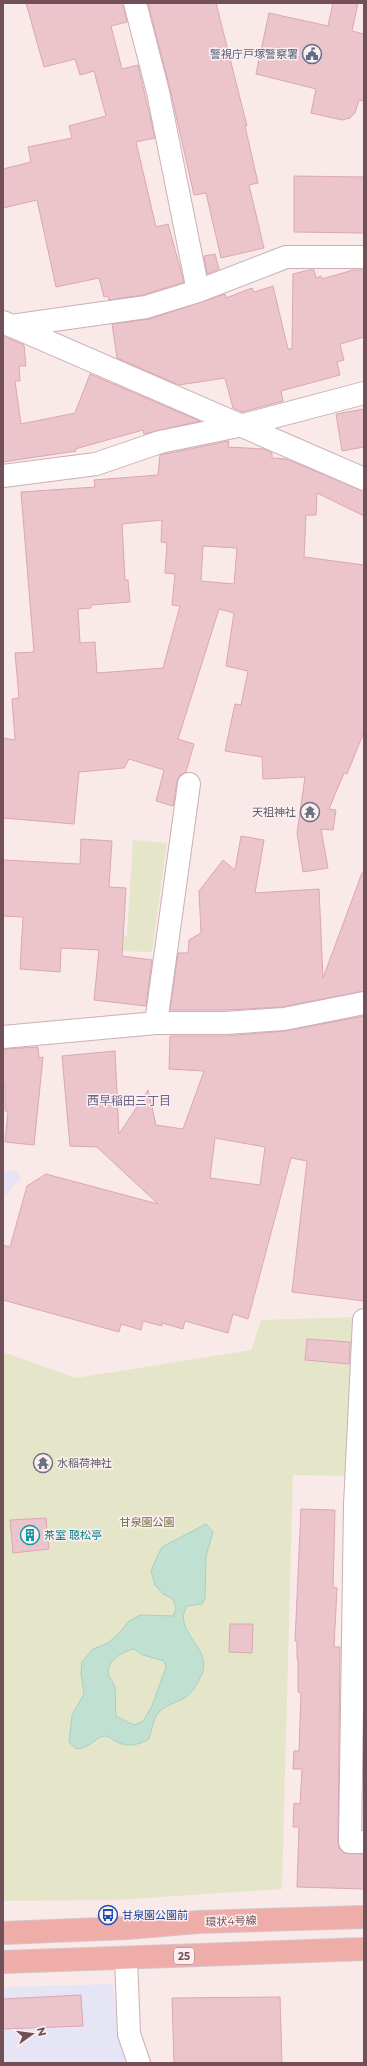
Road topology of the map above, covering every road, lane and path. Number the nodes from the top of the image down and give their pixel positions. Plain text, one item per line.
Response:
1 (135, 3) edge
2 (364, 256) edge
3 (198, 291) junction
4 (6, 325) edge
5 (364, 393) edge
6 (243, 425) junction
7 (3, 476) edge
8 (364, 479) edge
9 (189, 784) dead end
10 (364, 1003) edge
11 (156, 1023) junction
12 (3, 1037) edge
13 (364, 1320) edge
14 (364, 1842) edge
15 (364, 1917) edge
16 (3, 1933) edge
17 (364, 1949) edge
18 (126, 1958) junction
19 (3, 1962) edge
20 (139, 2063) edge

1 - 3 street
2 - 3 street
3 - 4 street
4 - 6 street
5 - 6 street
6 - 7 street
6 - 8 street
9 - 11 street
10 - 11 street
11 - 12 street
13 - 14 street
15 - 16 main road, 環状4号線
17 - 18 main road, 25
18 - 19 main road, 25
18 - 20 street

